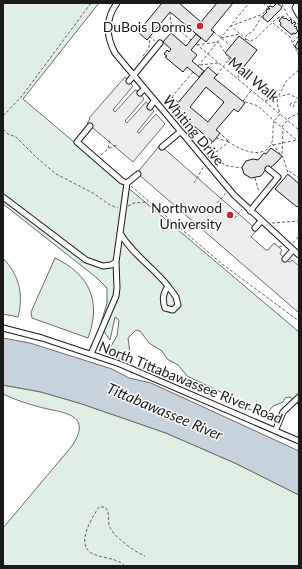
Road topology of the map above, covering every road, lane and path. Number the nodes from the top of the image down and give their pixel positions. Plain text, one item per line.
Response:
1 (91, 3) edge
2 (117, 3) edge
3 (249, 3) edge
4 (262, 3) edge
5 (266, 3) edge
6 (272, 3) edge
7 (281, 3) edge
8 (294, 4) edge
9 (267, 7) junction
10 (170, 12) dead end
11 (263, 14) junction
12 (299, 15) edge
13 (288, 16) junction
14 (273, 23) junction
15 (299, 25) edge
16 (231, 26) junction
17 (214, 32) dead end
18 (241, 34) junction
19 (299, 36) edge
20 (221, 38) junction
21 (245, 39) junction
22 (191, 40) dead end
23 (218, 42) junction
24 (292, 42) junction
25 (160, 44) joint
26 (231, 46) dead end
27 (296, 50) junction
28 (299, 51) edge
29 (208, 54) junction
30 (299, 56) edge
31 (230, 59) junction
32 (232, 59) dead end
33 (141, 60) dead end
34 (219, 63) junction
35 (223, 67) junction
36 (299, 70) edge
37 (193, 72) dead end
38 (217, 74) dead end
39 (133, 75) junction
40 (238, 80) junction
41 (129, 81) dead end
42 (144, 89) junction
43 (252, 91) junction
44 (140, 93) dead end
45 (172, 97) junction
46 (278, 98) junction
47 (299, 99) edge
48 (154, 101) junction
49 (178, 102) dead end
50 (265, 102) junction
51 (294, 104) dead end
52 (150, 106) dead end
53 (163, 107) dead end
54 (165, 114) junction
55 (280, 114) junction
56 (299, 114) edge
57 (3, 116) edge
58 (160, 119) dead end
59 (287, 120) junction
60 (274, 121) junction
61 (90, 126) dead end
62 (281, 127) junction
63 (3, 129) edge
64 (283, 129) junction
65 (299, 130) edge
66 (180, 132) junction
67 (219, 132) dead end
68 (216, 138) dead end
69 (110, 140) dead end
70 (212, 141) dead end
71 (298, 141) edge
72 (229, 142) junction
73 (283, 143) junction
74 (117, 145) dead end
75 (272, 145) junction
76 (162, 147) dead end
77 (108, 149) junction
78 (282, 155) junction
79 (209, 157) junction
80 (97, 159) junction
81 (206, 163) junction
82 (242, 168) dead end
83 (268, 169) dead end
84 (289, 171) junction
85 (138, 174) dead end
86 (289, 176) dead end
87 (255, 178) dead end
88 (299, 178) edge
89 (127, 183) junction
90 (194, 183) dead end
91 (229, 189) junction
92 (257, 196) dead end
93 (3, 197) edge
94 (148, 202) junction
95 (217, 203) dead end
96 (123, 209) junction
97 (248, 209) junction
98 (235, 218) dead end
99 (261, 221) junction
100 (299, 222) edge
101 (269, 223) dead end
102 (255, 228) dead end
103 (120, 233) junction
104 (297, 252) edge
105 (285, 259) dead end
106 (116, 262) junction
107 (168, 286) dead end
108 (299, 321) edge
109 (3, 328) edge
110 (91, 354) junction
111 (299, 397) edge
112 (276, 429) junction
113 (299, 441) edge
114 (145, 556) dead end
115 (126, 566) edge

1 - 57 path
2 - 39 street, Whiting Drive
3 - 16 path
4 - 9 path
5 - 9 path
6 - 9 path
7 - 8 path
7 - 13 path
8 - 12 street
9 - 11 path
10 - 22 path
11 - 16 path
11 - 21 path
13 - 14 path
13 - 15 path
14 - 21 path
14 - 24 path
16 - 18 path
16 - 20 path
17 - 20 path
18 - 20 path
18 - 21 path
19 - 24 path
20 - 23 path
20 - 26 path
23 - 29 path
23 - 29 path, Mall Walk
23 - 31 path
24 - 27 path
25 - 33 path
25 - 39 street
27 - 28 path
27 - 30 path
29 - 34 path, Mall Walk
29 - 34 path
31 - 32 path
31 - 35 path
31 - 40 path
34 - 35 path, Mall Walk
35 - 38 path
35 - 40 path, Mall Walk
36 - 46 path
37 - 45 path
39 - 41 street
39 - 42 street, Whiting Drive
40 - 43 path, Mall Walk
42 - 44 street
42 - 48 street, Whiting Drive
43 - 50 path, Mall Walk
43 - 60 path
45 - 49 path
45 - 53 path
46 - 47 path
46 - 50 path
46 - 55 path
47 - 51 path
48 - 52 street
48 - 54 street, Whiting Drive
50 - 55 path, Mall Walk
54 - 58 street
54 - 66 street, Whiting Drive
55 - 59 path, Mall Walk
55 - 60 path
56 - 59 path
59 - 62 path
59 - 65 path, Mall Walk
60 - 62 path
60 - 75 path
61 - 80 street
62 - 64 path
63 - 96 path
64 - 71 path
64 - 73 path
66 - 76 street
66 - 81 street, Whiting Drive
67 - 72 path
68 - 72 path
69 - 77 path
70 - 79 path
71 - 73 path
72 - 75 path
72 - 79 path
73 - 75 path
73 - 78 path
74 - 77 path
75 - 78 path
77 - 80 path
78 - 84 path
79 - 81 path
79 - 82 path
80 - 89 street
81 - 90 path
81 - 91 street, Whiting Drive
83 - 97 street
84 - 86 path
84 - 88 path
85 - 89 street
87 - 92 path
89 - 94 path
89 - 96 street
91 - 95 path
91 - 97 street, Whiting Drive
93 - 106 street
94 - 96 path
94 - 108 path
96 - 103 street
97 - 98 path
97 - 99 street, Whiting Drive
99 - 102 street
99 - 104 street, Whiting Drive
100 - 101 path
103 - 106 street
103 - 107 street
104 - 105 street
106 - 110 street
109 - 110 street, North Tittabawassee River Road
110 - 112 street, North Tittabawassee River Road
111 - 112 street
112 - 113 street, North Tittabawassee River Road
114 - 115 path

